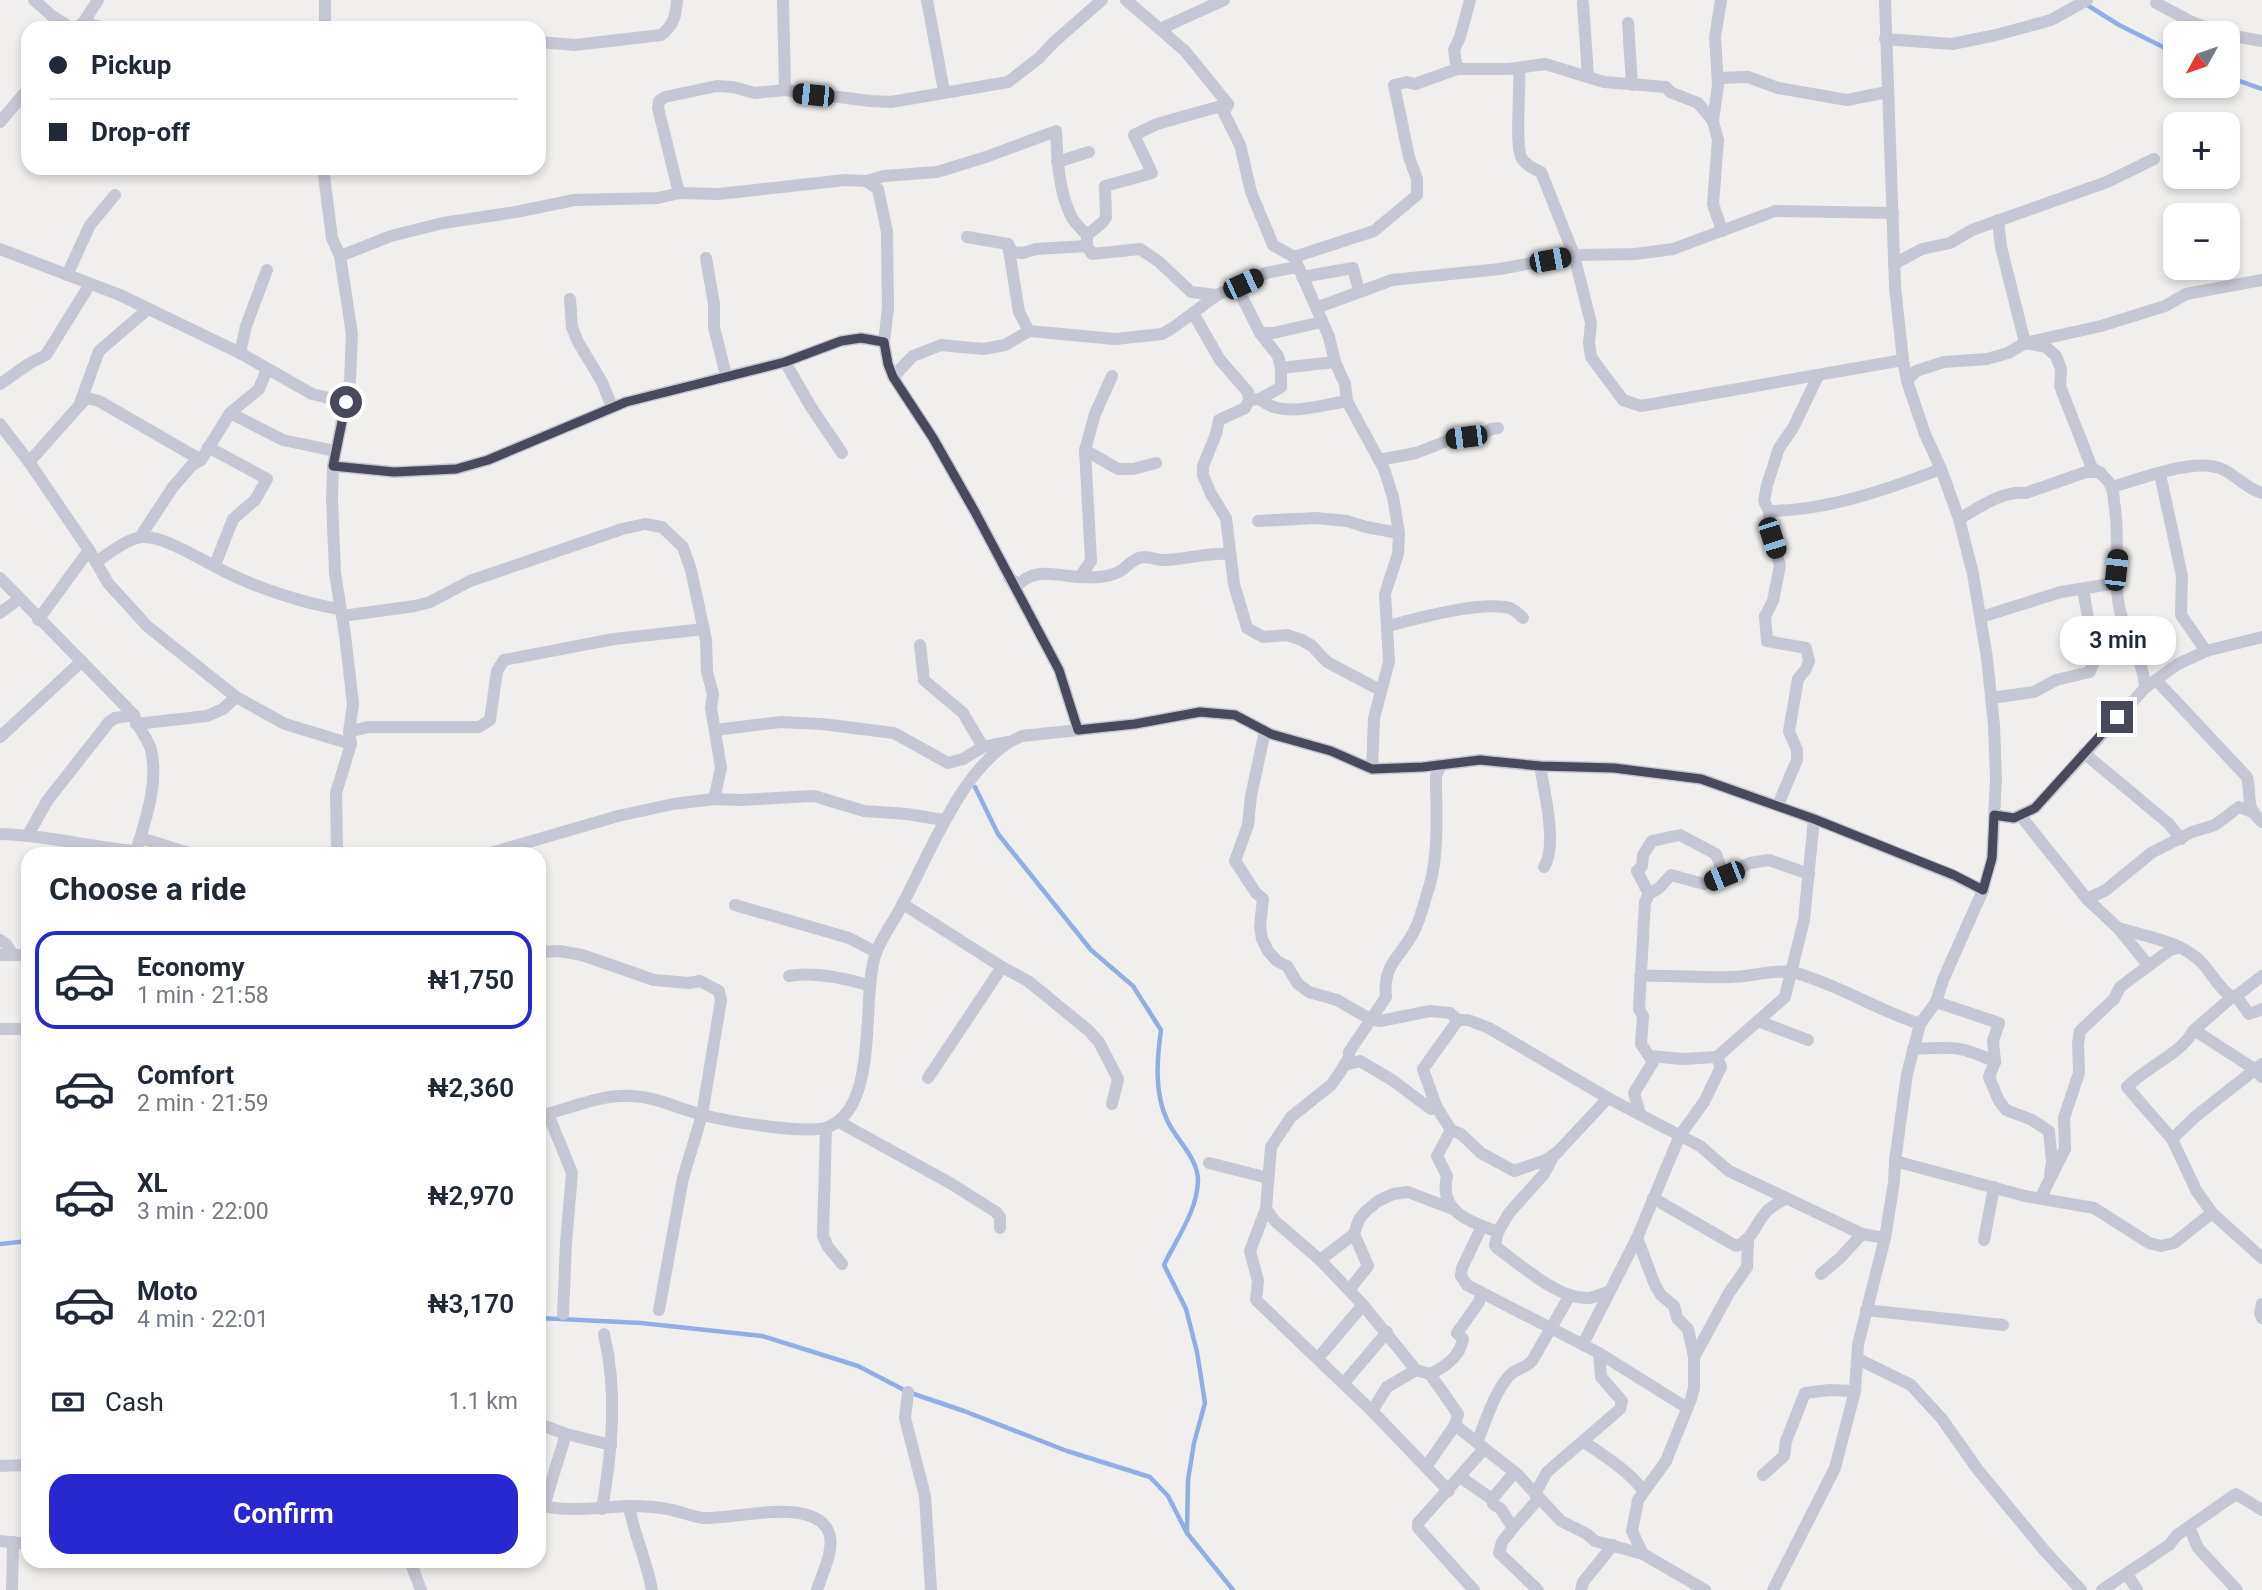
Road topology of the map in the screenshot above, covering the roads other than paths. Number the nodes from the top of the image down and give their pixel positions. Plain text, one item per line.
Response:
1 (34, 0) edge
2 (98, 0) edge
3 (325, 0) edge
4 (677, 0) edge
5 (783, 0) edge
6 (927, 0) edge
7 (1102, 0) edge
8 (1126, 0) edge
9 (1224, 0) edge
10 (1470, 0) edge
11 (1721, 0) edge
12 (1885, 0) edge
13 (2087, 0) edge
14 (1583, 3) dead end
15 (2156, 3) dead end
16 (65, 21) edge
17 (80, 21) edge
18 (325, 21) edge
19 (2190, 21) edge
20 (1628, 23) dead end
21 (1160, 29) junction
22 (2240, 37) edge
23 (1885, 39) junction
24 (2262, 41) edge
25 (546, 43) edge
26 (1519, 68) junction
27 (1457, 69) junction
28 (1588, 77) junction
29 (1718, 78) junction
30 (1632, 85) junction
31 (785, 90) junction
32 (944, 92) junction
33 (1887, 92) junction
34 (21, 97) edge
35 (1228, 104) junction
36 (1713, 121) junction
37 (0, 122) edge
38 (1089, 152) dead end
39 (2154, 159) dead end
40 (1057, 162) junction
41 (324, 175) edge
42 (866, 181) junction
43 (679, 193) junction
44 (115, 195) dead end
45 (1893, 213) junction
46 (1998, 220) junction
47 (1722, 231) junction
48 (967, 237) dead end
49 (1087, 241) junction
50 (1008, 244) junction
51 (0, 249) edge
52 (1574, 255) junction
53 (340, 256) junction
54 (706, 258) dead end
55 (1894, 264) junction
56 (1297, 267) junction
57 (267, 270) dead end
58 (68, 275) junction
59 (2262, 280) edge
60 (90, 284) junction
61 (1237, 287) junction
62 (1359, 291) junction
63 (1217, 295) junction
64 (570, 299) dead end
65 (1316, 308) junction
66 (148, 309) junction
67 (1193, 313) junction
68 (1322, 322) junction
69 (1029, 331) junction
70 (1260, 333) junction
71 (884, 342) junction
72 (2025, 343) junction
73 (240, 353) junction
74 (1903, 360) junction
75 (785, 362) junction
76 (1335, 362) junction
77 (267, 369) junction
78 (1281, 369) junction
79 (726, 375) junction
80 (1112, 376) dead end
81 (1818, 376) junction
82 (893, 377) junction
83 (1906, 381) junction
84 (0, 384) edge
85 (1254, 400) junction
86 (1347, 401) junction
87 (346, 402) junction
88 (79, 406) junction
89 (612, 407) junction
90 (230, 413) junction
91 (0, 424) edge
92 (1498, 428) dead end
93 (208, 447) junction
94 (1085, 450) junction
95 (335, 452) junction
96 (842, 453) dead end
97 (201, 460) junction
98 (1379, 460) junction
99 (29, 462) junction
100 (1156, 463) dead end
101 (333, 466) junction
102 (1941, 469) junction
103 (2100, 472) junction
104 (2160, 474) junction
105 (2112, 487) junction
106 (2262, 493) edge
107 (1769, 511) junction
108 (1959, 519) junction
109 (1258, 521) dead end
110 (1399, 533) junction
111 (140, 537) junction
112 (89, 550) junction
113 (1230, 554) junction
114 (96, 562) junction
115 (215, 565) junction
116 (1080, 577) junction
117 (0, 578) edge
118 (1009, 578) junction
119 (2117, 583) junction
120 (2083, 589) junction
121 (19, 599) junction
122 (0, 612) edge
123 (341, 612) junction
124 (1981, 617) junction
125 (1523, 618) dead end
126 (38, 620) junction
127 (1388, 626) junction
128 (704, 629) junction
129 (2262, 636) edge
130 (920, 645) dead end
131 (2206, 651) junction
132 (82, 661) junction
133 (2156, 680) junction
134 (2145, 688) junction
135 (1380, 690) junction
136 (236, 697) junction
137 (1991, 698) junction
138 (135, 720) junction
139 (715, 730) junction
140 (1078, 730) junction
141 (1265, 731) junction
142 (0, 737) edge
143 (350, 738) junction
144 (1006, 742) junction
145 (983, 747) junction
146 (2084, 753) junction
147 (1441, 765) junction
148 (1540, 766) junction
149 (1372, 769) junction
150 (714, 799) junction
151 (1778, 805) junction
152 (2252, 812) junction
153 (1994, 815) junction
154 (2020, 815) junction
155 (1814, 819) junction
156 (944, 820) junction
157 (2262, 822) edge
158 (0, 834) edge
159 (28, 835) junction
160 (141, 838) junction
161 (2181, 839) junction
162 (98, 847) edge
163 (137, 847) edge
164 (170, 847) edge
165 (337, 847) edge
166 (511, 847) edge
167 (1544, 867) dead end
168 (1809, 874) junction
169 (1724, 876) junction
170 (1983, 890) junction
171 (1648, 894) junction
172 (2087, 900) junction
173 (903, 904) junction
174 (735, 905) dead end
175 (2118, 928) junction
176 (0, 940) edge
177 (2180, 947) junction
178 (546, 952) edge
179 (876, 952) junction
180 (7, 955) edge
181 (2148, 965) junction
182 (1002, 967) junction
183 (1792, 972) junction
184 (789, 976) dead end
185 (1640, 976) junction
186 (2262, 976) edge
187 (868, 985) junction
188 (2234, 997) junction
189 (1936, 1002) junction
190 (2262, 1009) edge
191 (1370, 1020) junction
192 (1458, 1020) junction
193 (1758, 1021) junction
194 (1920, 1024) junction
195 (0, 1029) edge
196 (21, 1029) edge
197 (2194, 1030) junction
198 (1808, 1040) dead end
199 (1913, 1049) junction
200 (1650, 1056) junction
201 (1717, 1057) junction
202 (1995, 1062) junction
203 (1345, 1065) junction
204 (2260, 1070) edge
205 (928, 1077) dead end
206 (1608, 1098) junction
207 (1112, 1104) dead end
208 (1436, 1106) junction
209 (546, 1114) edge
210 (1640, 1114) junction
211 (702, 1115) junction
212 (546, 1119) edge
213 (839, 1122) junction
214 (825, 1128) junction
215 (1451, 1130) junction
216 (1680, 1135) junction
217 (2172, 1139) junction
218 (1559, 1151) junction
219 (1895, 1161) junction
220 (1209, 1163) dead end
221 (1268, 1178) junction
222 (1994, 1187) junction
223 (2045, 1191) junction
224 (1653, 1198) junction
225 (1787, 1198) junction
226 (1266, 1209) junction
227 (1455, 1210) junction
228 (2212, 1213) junction
229 (1482, 1226) junction
230 (1000, 1228) dead end
231 (1498, 1232) junction
232 (1354, 1234) junction
233 (1861, 1234) junction
234 (1637, 1238) junction
235 (1885, 1238) junction
236 (1984, 1240) dead end
237 (1748, 1241) junction
238 (2262, 1258) edge
239 (1321, 1260) junction
240 (842, 1264) dead end
241 (1821, 1274) dead end
242 (1349, 1290) junction
243 (1611, 1291) junction
244 (1481, 1294) junction
245 (1570, 1295) junction
246 (2262, 1304) edge
247 (1363, 1305) junction
248 (659, 1310) dead end
249 (1866, 1310) junction
250 (564, 1314) dead end
251 (2262, 1318) edge
252 (2003, 1325) dead end
253 (1550, 1330) junction
254 (1387, 1332) junction
255 (604, 1334) dead end
256 (1583, 1344) junction
257 (1858, 1352) junction
258 (1599, 1353) junction
259 (1694, 1357) junction
260 (1318, 1358) junction
261 (1416, 1370) junction
262 (1430, 1374) junction
263 (1344, 1383) junction
264 (1855, 1391) junction
265 (908, 1392) dead end
266 (1687, 1408) junction
267 (1372, 1410) junction
268 (1455, 1425) junction
269 (546, 1427) edge
270 (566, 1434) junction
271 (1584, 1442) junction
272 (611, 1445) junction
273 (1481, 1446) junction
274 (21, 1465) edge
275 (0, 1466) edge
276 (1426, 1467) junction
277 (1547, 1472) junction
278 (1516, 1473) junction
279 (1763, 1475) dead end
280 (1460, 1477) junction
281 (1643, 1490) junction
282 (1449, 1491) junction
283 (546, 1493) edge
284 (1537, 1496) junction
285 (1492, 1499) junction
286 (546, 1505) edge
287 (629, 1506) junction
288 (602, 1509) junction
289 (2262, 1510) edge
290 (2189, 1527) junction
291 (1513, 1528) junction
292 (1632, 1531) junction
293 (6, 1541) edge
294 (1615, 1546) junction
295 (1643, 1554) junction
296 (413, 1568) edge
297 (2127, 1574) junction
298 (8, 1588) edge
299 (421, 1590) edge
300 (652, 1590) edge
301 (817, 1590) edge
302 (931, 1590) edge
303 (1474, 1590) edge
304 (1538, 1590) edge
305 (1581, 1590) edge
306 (1705, 1590) edge
307 (1773, 1590) edge
308 (2081, 1590) edge
309 (2102, 1590) edge
310 (2137, 1590) edge
311 (2237, 1590) edge

1 - 16 street
2 - 17 street
3 - 18 street
4 - 25 street
5 - 31 street
6 - 32 street
7 - 32 street
8 - 21 street
9 - 21 street
10 - 27 street
11 - 29 street
12 - 23 street
13 - 23 street
14 - 28 street
15 - 19 street
20 - 30 street
21 - 35 street
22 - 24 street
23 - 33 street
26 - 27 street
26 - 28 street
26 - 52 street
27 - 56 street
28 - 30 street
29 - 33 street
29 - 36 street
30 - 36 street
31 - 32 street
31 - 43 street
33 - 45 street
34 - 37 street
35 - 49 street
35 - 56 street
36 - 47 street
38 - 40 street
39 - 46 street
40 - 42 street
40 - 49 street
41 - 53 street
42 - 43 street
42 - 71 street
43 - 53 street
44 - 58 street
45 - 47 street
45 - 55 street
46 - 55 street
46 - 72 street
47 - 52 street
48 - 50 street
49 - 50 street
49 - 63 street
50 - 69 street
51 - 58 street
52 - 62 street
52 - 81 street
53 - 87 street
54 - 79 street
55 - 74 street
56 - 61 street
56 - 62 street
56 - 65 street
57 - 73 street
58 - 60 street
59 - 72 street
60 - 66 street
60 - 84 street
61 - 63 street
61 - 70 street
62 - 65 street
63 - 67 street
64 - 89 street
65 - 68 street
66 - 73 street
66 - 88 street
67 - 69 street
67 - 85 street
68 - 70 street
68 - 76 street
69 - 82 street
70 - 78 street
71 - 75 street
71 - 82 street
72 - 83 street
72 - 103 street
73 - 77 street
74 - 81 street
74 - 83 street
75 - 79 street
75 - 96 street
76 - 78 street
76 - 86 street
77 - 87 street
77 - 90 street
78 - 85 street
79 - 89 street
80 - 94 street
81 - 107 street
82 - 118 street
83 - 102 street
85 - 86 street
85 - 113 street
86 - 98 street
87 - 95 street
88 - 97 street
88 - 99 street
89 - 101 street
90 - 93 street
90 - 95 street
91 - 99 street
92 - 98 street
93 - 97 street
93 - 115 street
94 - 100 street
94 - 116 street
95 - 101 street
97 - 111 street
98 - 110 street
99 - 112 street
101 - 123 street
102 - 107 street
102 - 108 street
103 - 105 street
103 - 108 street
104 - 105 street
104 - 106 street
104 - 131 street
105 - 119 street
107 - 151 street
108 - 124 street
109 - 110 street
110 - 127 street
111 - 114 street
111 - 115 street
112 - 114 street
112 - 126 street
113 - 116 street
113 - 135 street
114 - 136 street
115 - 123 street
116 - 118 street
117 - 121 street
118 - 140 street
119 - 120 street
119 - 134 street
120 - 124 street
120 - 137 street
121 - 122 street
121 - 126 street
123 - 128 street
123 - 143 street
124 - 137 street
125 - 127 street
126 - 132 street
127 - 135 street
128 - 139 street
128 - 143 street
129 - 131 street
130 - 145 street
131 - 133 street
132 - 138 street
132 - 142 street
133 - 134 street
133 - 152 street
134 - 146 street
135 - 149 street
136 - 138 street
136 - 143 street
137 - 153 street
138 - 159 street
138 - 160 street
139 - 145 street
139 - 150 street
140 - 141 street
140 - 144 street
141 - 149 street
141 - 191 street
143 - 165 street
144 - 145 street
144 - 156 street
146 - 154 street
146 - 161 street
147 - 148 street
147 - 149 street
147 - 191 street
148 - 151 street
148 - 167 street
150 - 156 street
150 - 166 street
151 - 155 street
152 - 157 street
152 - 161 street
153 - 154 street
153 - 170 street
154 - 172 street
155 - 168 street
155 - 170 street
156 - 173 street
158 - 159 street
159 - 162 street
160 - 163 street
160 - 164 street
161 - 172 street
168 - 169 street
168 - 183 street
169 - 171 street
169 - 171 street
170 - 189 street
171 - 185 street
172 - 175 street
173 - 179 street
173 - 182 street
174 - 179 street
175 - 177 street
175 - 181 street
176 - 180 street
177 - 181 street
177 - 188 street
178 - 211 street
179 - 187 street
181 - 223 street
182 - 205 street
182 - 207 street
183 - 185 street
183 - 193 street
183 - 194 street
184 - 187 street
185 - 200 street
186 - 188 street
187 - 213 street
188 - 190 street
188 - 197 street
189 - 194 street
189 - 202 street
191 - 192 street
191 - 203 street
192 - 206 street
192 - 208 street
193 - 198 street
193 - 201 street
194 - 199 street
195 - 196 street
197 - 204 street
197 - 217 street
199 - 202 street
199 - 219 street
200 - 201 street
200 - 210 street
201 - 216 street
202 - 223 street
203 - 208 street
203 - 221 street
204 - 217 street
206 - 210 street
206 - 218 street
208 - 215 street
209 - 211 street
210 - 216 street
211 - 214 street
211 - 248 street
212 - 250 street
213 - 214 street
213 - 230 street
214 - 240 street
215 - 218 street
215 - 227 street
216 - 224 street
216 - 225 street
217 - 228 street
218 - 231 street
219 - 222 street
219 - 235 street
220 - 221 street
221 - 226 street
222 - 223 street
222 - 236 street
223 - 228 street
224 - 234 street
224 - 237 street
225 - 233 street
225 - 237 street
226 - 239 street
226 - 260 street
227 - 229 street
227 - 232 street
228 - 238 street
229 - 231 street
229 - 244 street
231 - 245 street
232 - 239 street
232 - 242 street
233 - 235 street
233 - 241 street
234 - 243 street
234 - 259 street
235 - 249 street
237 - 259 street
239 - 242 street
242 - 247 street
243 - 245 street
243 - 256 street
244 - 253 street
244 - 262 street
245 - 253 street
246 - 251 street
247 - 254 street
247 - 260 street
249 - 252 street
249 - 257 street
253 - 256 street
253 - 273 street
254 - 261 street
254 - 263 street
255 - 272 street
256 - 258 street
257 - 264 street
257 - 308 street
258 - 266 street
258 - 271 street
259 - 266 street
260 - 263 street
261 - 262 street
261 - 267 street
262 - 268 street
263 - 267 street
264 - 279 street
264 - 307 street
265 - 302 street
266 - 281 street
267 - 276 street
268 - 273 street
268 - 276 street
269 - 270 street
270 - 272 street
270 - 283 street
271 - 277 street
271 - 281 street
272 - 288 street
273 - 278 street
273 - 280 street
274 - 275 street
276 - 282 street
277 - 278 street
277 - 284 street
278 - 284 street
278 - 285 street
280 - 282 street
280 - 285 street
281 - 292 street
282 - 303 street
284 - 291 street
284 - 294 street
285 - 291 street
286 - 288 street
287 - 288 street
287 - 300 street
287 - 301 street
289 - 290 street
290 - 297 street
290 - 311 street
291 - 304 street
292 - 294 street
292 - 295 street
293 - 298 street
294 - 295 street
294 - 305 street
295 - 306 street
296 - 299 street
297 - 309 street
297 - 310 street

